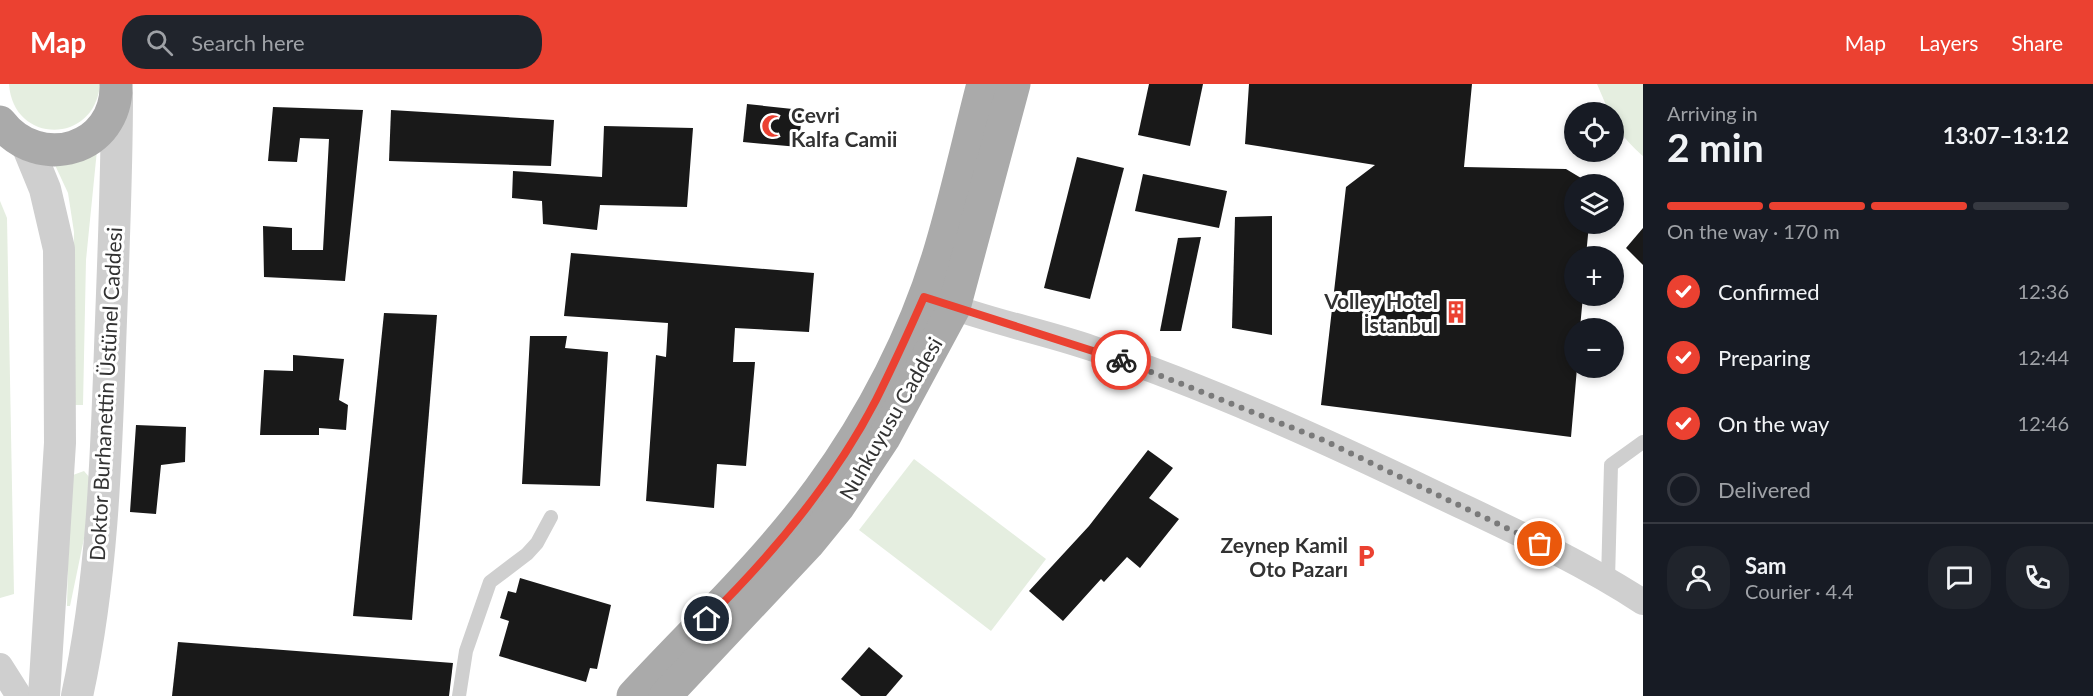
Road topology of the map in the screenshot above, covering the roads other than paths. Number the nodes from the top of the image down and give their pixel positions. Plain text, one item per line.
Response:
1 (983, 84) edge
2 (1013, 84) edge
3 (116, 87) edge
4 (1, 123) edge
5 (27, 145) junction
6 (939, 302) junction
7 (1643, 442) edge
8 (551, 517) dead end
9 (1608, 580) junction
10 (1643, 602) edge
11 (0, 666) edge
12 (19, 696) edge
13 (44, 696) edge
14 (77, 696) edge
15 (459, 696) edge
16 (633, 696) edge
17 (665, 696) edge

1 - 6 main road
2 - 6 main road, Nuhkuyusu Caddesi
3 - 5 main road
3 - 14 street, Doktor Burhanettin Üstünel Caddesi
4 - 5 main road
5 - 13 street, Doktor Burhanettin Üstünel Caddesi
6 - 9 street
6 - 16 main road
6 - 17 main road, Nuhkuyusu Caddesi
7 - 9 lane
8 - 15 lane
9 - 10 street
11 - 12 street

